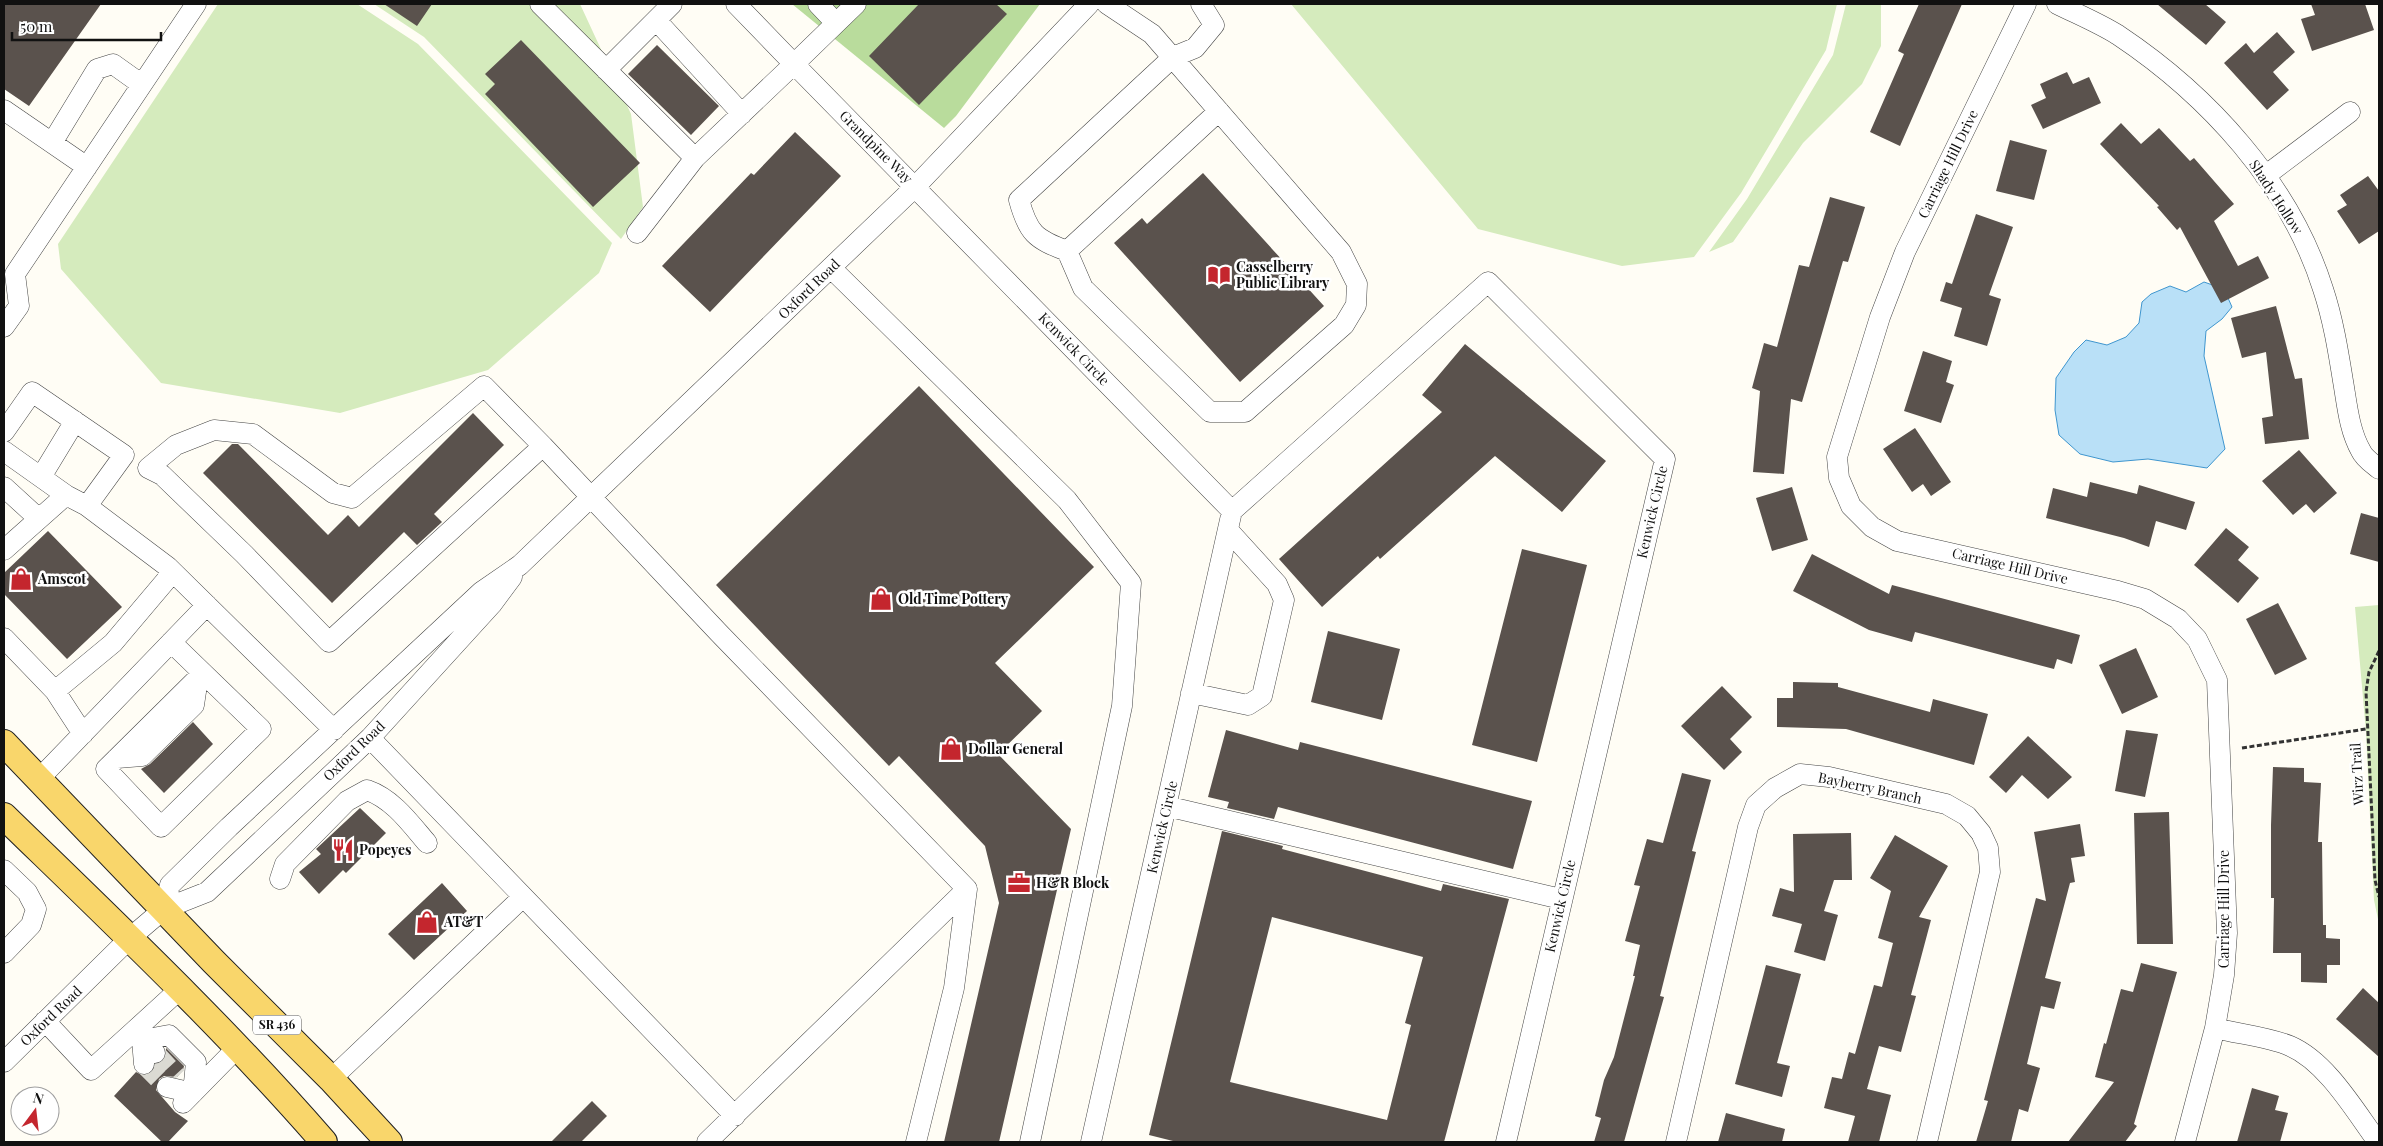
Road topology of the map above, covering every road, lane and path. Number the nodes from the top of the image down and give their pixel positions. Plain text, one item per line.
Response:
1 (196, 4) edge
2 (540, 4) edge
3 (672, 4) edge
4 (736, 4) edge
5 (818, 4) edge
6 (856, 4) edge
7 (1089, 4) edge
8 (1107, 4) edge
9 (1201, 4) edge
10 (2026, 4) edge
11 (2057, 4) edge
12 (656, 20) junction
13 (836, 23) junction
14 (1172, 58) junction
15 (794, 64) junction
16 (606, 70) junction
17 (140, 84) junction
18 (4, 110) edge
19 (1219, 111) junction
20 (2350, 112) dead end
21 (742, 114) junction
22 (52, 143) junction
23 (695, 158) junction
24 (87, 167) junction
25 (2265, 176) junction
26 (915, 187) junction
27 (637, 233) dead end
28 (1067, 251) junction
29 (831, 268) junction
30 (4, 327) edge
31 (75, 421) junction
32 (4, 432) edge
33 (543, 446) junction
34 (4, 451) edge
35 (2379, 469) edge
36 (40, 477) junction
37 (4, 487) edge
38 (66, 495) junction
39 (591, 498) junction
40 (87, 506) junction
41 (1232, 511) junction
42 (38, 518) junction
43 (1228, 530) junction
44 (4, 550) edge
45 (520, 565) junction
46 (173, 572) junction
47 (207, 606) junction
48 (4, 638) edge
49 (171, 642) junction
50 (2379, 652) edge
51 (200, 675) junction
52 (54, 691) junction
53 (1192, 693) junction
54 (2366, 729) junction
55 (334, 730) junction
56 (83, 734) junction
57 (370, 738) junction
58 (4, 743) edge
59 (2242, 748) dead end
60 (39, 780) junction
61 (1166, 806) junction
62 (4, 816) edge
63 (427, 843) dead end
64 (4, 870) edge
65 (280, 879) dead end
66 (967, 889) junction
67 (523, 897) junction
68 (2379, 897) edge
69 (1561, 899) junction
70 (164, 909) junction
71 (130, 938) junction
72 (4, 953) edge
73 (180, 988) junction
74 (45, 1021) junction
75 (2215, 1028) junction
76 (144, 1047) junction
77 (237, 1048) junction
78 (4, 1062) edge
79 (331, 1079) junction
80 (172, 1082) tunnel mouth
81 (188, 1098) junction
82 (735, 1116) junction
83 (1097, 1141) edge
84 (324, 1142) edge
85 (389, 1142) edge
86 (707, 1142) edge
87 (916, 1142) edge
88 (1030, 1142) edge
89 (1506, 1142) edge
90 (1676, 1142) edge
91 (1927, 1142) edge
92 (2185, 1142) edge
93 (2378, 1142) edge

1 - 17 street
2 - 16 street
3 - 12 street
4 - 15 street, Grandpine Way
5 - 13 street
6 - 13 street
7 - 26 street, Oxford Road
8 - 14 street
9 - 14 street
10 - 75 street, Carriage Hill Drive
11 - 25 street, Shady Hollow
12 - 16 street
12 - 21 street
13 - 15 street
14 - 19 street
14 - 28 street
15 - 21 street
15 - 26 street, Grandpine Way
16 - 23 street
17 - 22 street
17 - 24 street
18 - 22 street
19 - 28 street
19 - 28 street
20 - 25 street
21 - 23 street
22 - 24 street
23 - 27 street
24 - 30 street
25 - 35 street, Shady Hollow
26 - 29 street, Oxford Road
26 - 41 street, Kenwick Circle
29 - 39 street, Oxford Road
29 - 88 street
31 - 32 street
31 - 36 street
31 - 40 street
33 - 33 street
33 - 39 street
34 - 36 street
36 - 38 street
37 - 42 street
38 - 40 street
38 - 42 street
39 - 45 street, Oxford Road
39 - 66 street
40 - 46 street
41 - 43 street, Kenwick Circle
41 - 69 street, Kenwick Circle
42 - 44 street
43 - 53 street, Kenwick Circle
43 - 53 street
45 - 55 street, Oxford Road
45 - 57 street, Oxford Road
46 - 47 street
46 - 52 street
47 - 49 street
47 - 55 street
48 - 52 street
49 - 51 street
49 - 56 street
50 - 54 path, Wirz Trail
51 - 51 street
52 - 56 street
53 - 61 street, Kenwick Circle
54 - 59 path
54 - 68 path, Wirz Trail
55 - 70 street, Oxford Road
56 - 60 street
57 - 67 street
57 - 70 street, Oxford Road
58 - 60 main road, SR 436
60 - 70 main road, SR 436
61 - 69 street
61 - 83 street, Kenwick Circle
62 - 71 main road
63 - 65 street
64 - 72 street
66 - 82 street
66 - 87 street
67 - 79 street
67 - 82 street
69 - 89 street, Kenwick Circle
70 - 71 street, Oxford Road
70 - 79 main road, SR 436
71 - 73 main road
71 - 74 street, Oxford Road
73 - 76 street
73 - 77 main road
74 - 76 street
74 - 78 street, Oxford Road
75 - 92 street, Carriage Hill Drive
75 - 93 street
76 - 81 street
77 - 81 street
77 - 84 main road
79 - 85 main road, SR 436
80 - 81 street
82 - 86 street
90 - 91 street, Bayberry Branch

